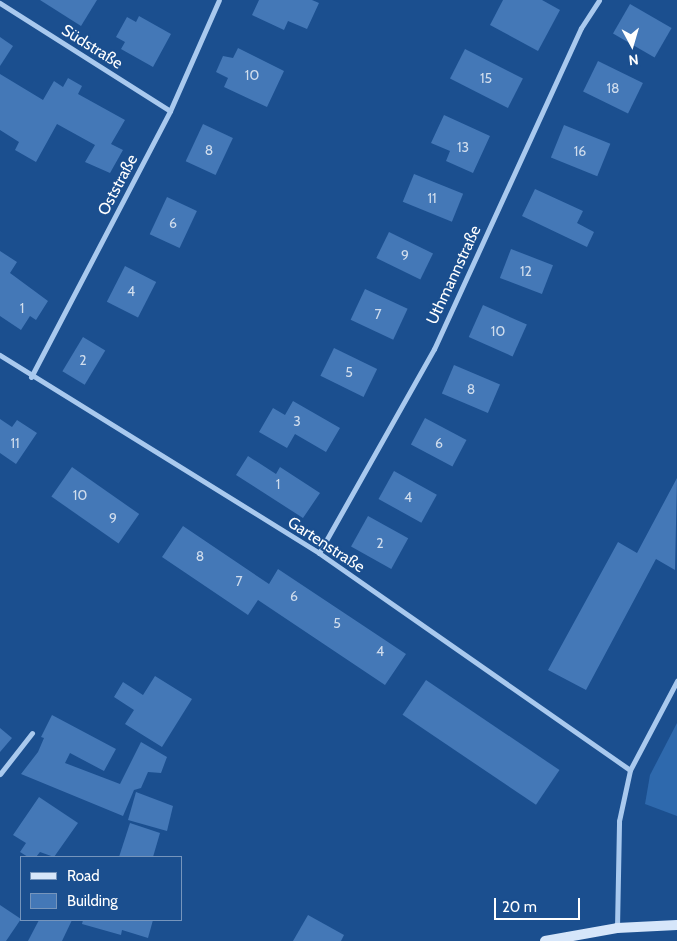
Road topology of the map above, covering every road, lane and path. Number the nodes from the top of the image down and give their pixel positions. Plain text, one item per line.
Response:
1 (218, 0) edge
2 (599, 0) edge
3 (0, 3) edge
4 (170, 112) junction
5 (0, 355) edge
6 (31, 377) junction
7 (319, 553) junction
8 (677, 681) edge
9 (32, 733) dead end
10 (630, 770) junction
11 (0, 774) edge
12 (677, 925) edge
13 (618, 928) junction
14 (545, 941) edge

1 - 4 street, Oststraße
2 - 7 street, Uthmannstraße
3 - 4 street, Südstraße
4 - 6 street, Oststraße
5 - 6 street, Gartenstraße
6 - 7 street, Gartenstraße
7 - 10 street, Gartenstraße
8 - 10 street
9 - 11 street
10 - 13 street
12 - 13 street
13 - 14 street

